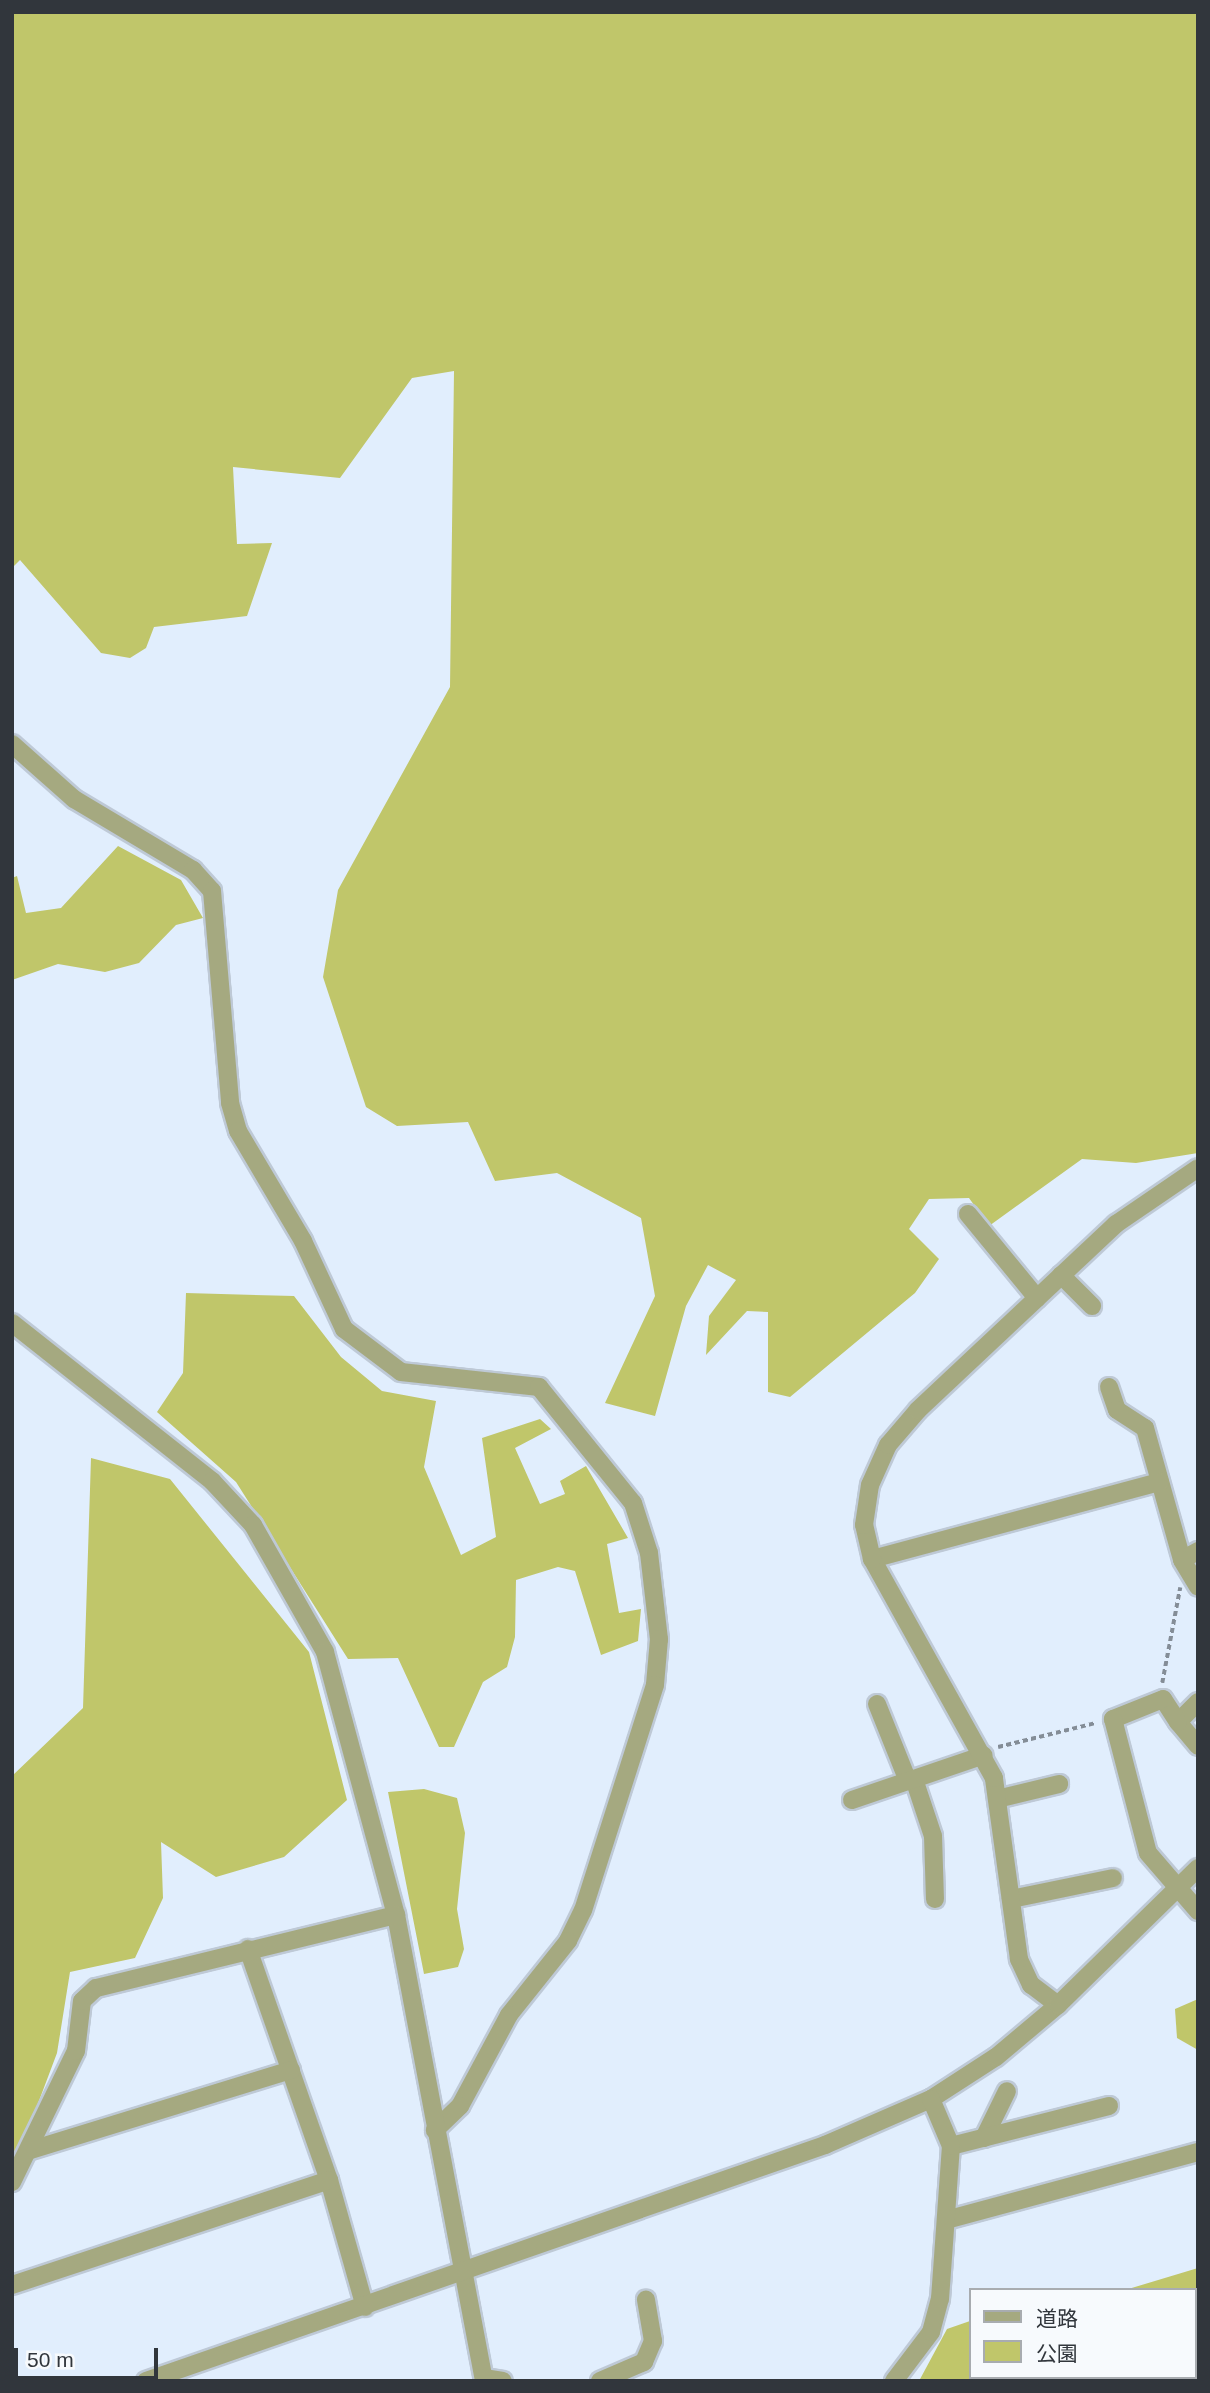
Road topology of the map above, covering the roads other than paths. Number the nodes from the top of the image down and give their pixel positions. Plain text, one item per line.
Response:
1 (12, 744) edge
2 (1198, 1168) edge
3 (968, 1214) dead end
4 (1061, 1275) junction
5 (1037, 1298) junction
6 (1091, 1306) dead end
7 (12, 1323) edge
8 (1109, 1387) dead end
9 (1160, 1482) junction
10 (1198, 1551) edge
11 (872, 1559) junction
12 (1188, 1574) edge
13 (1198, 1702) edge
14 (877, 1704) dead end
15 (1178, 1722) junction
16 (1198, 1746) edge
17 (984, 1753) junction
18 (911, 1780) junction
19 (1059, 1784) dead end
20 (852, 1800) dead end
21 (997, 1800) junction
22 (1198, 1868) edge
23 (1113, 1878) dead end
24 (1177, 1891) junction
25 (935, 1899) dead end
26 (1011, 1899) junction
27 (1198, 1912) edge
28 (396, 1915) junction
29 (248, 1949) junction
30 (1058, 2005) junction
31 (290, 2070) junction
32 (1007, 2091) dead end
33 (931, 2099) junction
34 (1109, 2106) dead end
35 (435, 2130) junction
36 (984, 2138) junction
37 (951, 2146) junction
38 (31, 2150) junction
39 (1198, 2151) edge
40 (329, 2180) junction
41 (12, 2182) edge
42 (946, 2220) junction
43 (467, 2270) junction
44 (12, 2285) edge
45 (646, 2300) dead end
46 (365, 2307) junction
47 (193, 2373) edge
48 (484, 2379) edge
49 (146, 2381) edge
50 (502, 2381) edge
51 (600, 2381) edge
52 (894, 2381) edge

1 - 35 street
2 - 4 street
3 - 5 street
4 - 5 street
4 - 6 street
5 - 11 street
7 - 28 street
8 - 9 street
9 - 11 street
9 - 12 street
10 - 12 street
11 - 17 street
13 - 15 street
14 - 18 street
15 - 16 street
15 - 24 street
17 - 18 street
17 - 21 street
18 - 20 street
18 - 25 street
19 - 21 street
21 - 26 street
22 - 24 street
23 - 26 street
24 - 27 street
24 - 30 street
26 - 30 street
28 - 29 street
28 - 35 street
29 - 31 street
29 - 38 street
30 - 33 street
31 - 38 street
31 - 40 street
32 - 36 street
33 - 37 street
33 - 43 street
34 - 36 street
35 - 43 street
36 - 37 street
37 - 42 street
38 - 41 street
39 - 42 street
40 - 44 street
40 - 46 street
42 - 52 street
43 - 46 street
43 - 48 street
45 - 51 street
46 - 47 street
47 - 49 street
48 - 50 street

